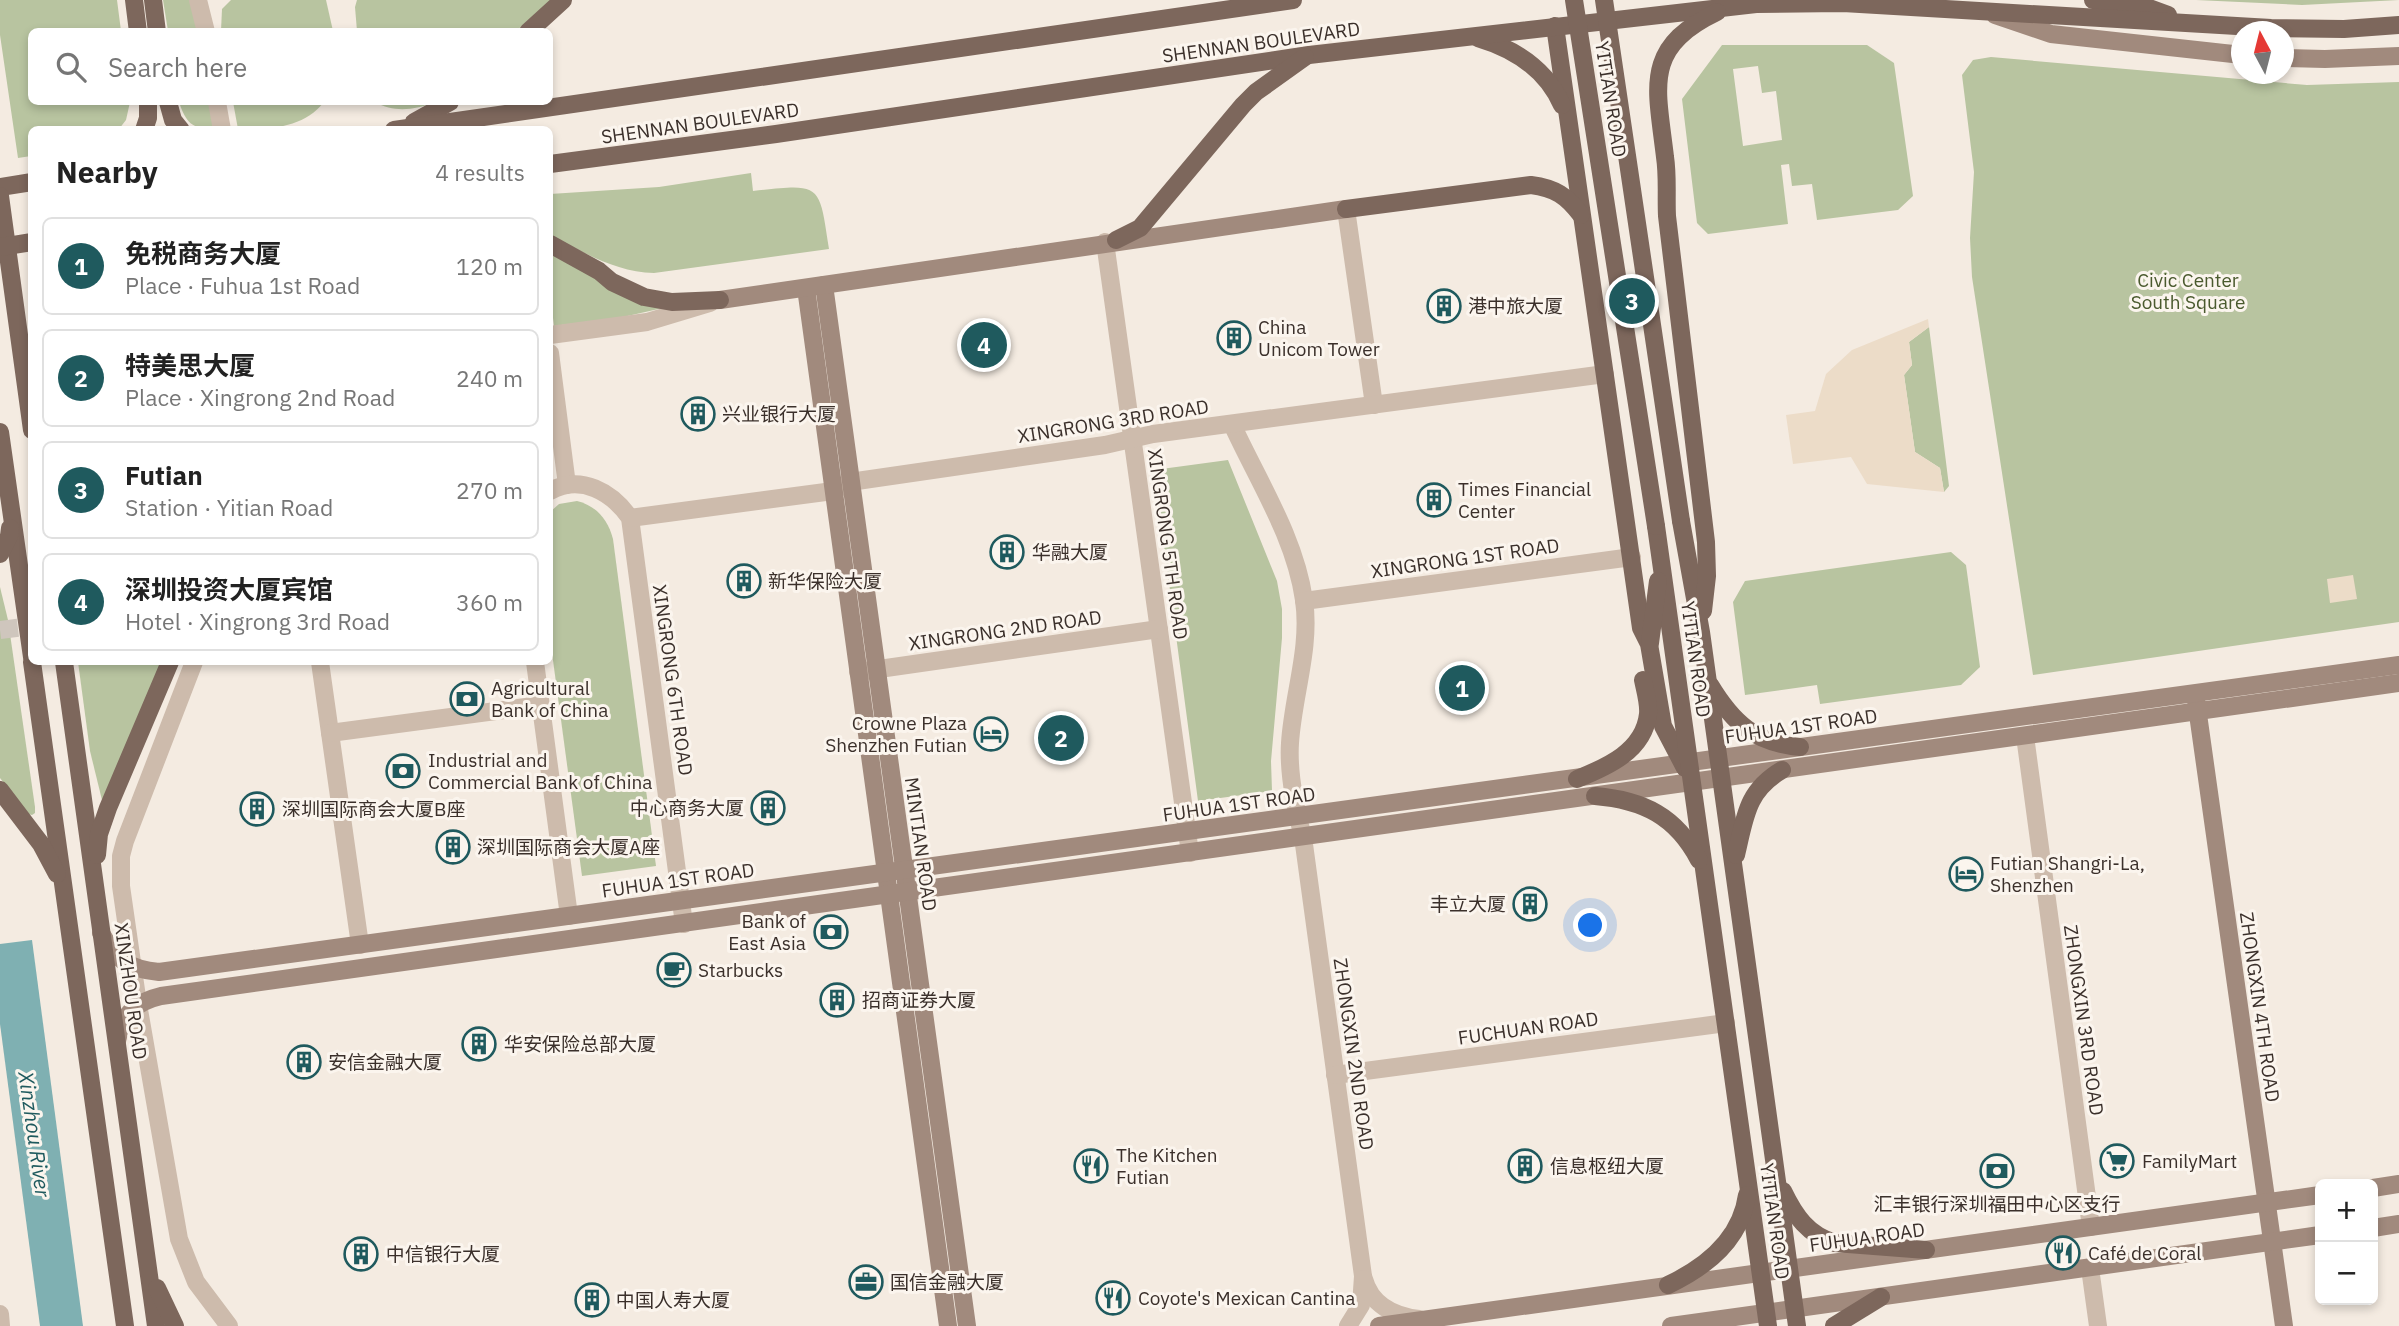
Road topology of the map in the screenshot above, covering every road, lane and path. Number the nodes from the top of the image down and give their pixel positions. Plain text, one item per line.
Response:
1 (134, 0) edge
2 (153, 0) edge
3 (198, 0) edge
4 (564, 0) edge
5 (1293, 0) edge
6 (1574, 0) edge
7 (1604, 0) edge
8 (2093, 0) edge
9 (1726, 7) junction
10 (1982, 10) junction
11 (2183, 22) junction
12 (2399, 24) edge
13 (1555, 26) junction
14 (138, 28) edge
15 (157, 28) edge
16 (205, 28) edge
17 (532, 28) edge
18 (1471, 36) junction
19 (2231, 54) edge
20 (1308, 55) junction
21 (2399, 56) edge
22 (2294, 58) edge
23 (148, 105) edge
24 (169, 105) edge
25 (218, 105) edge
26 (444, 105) edge
27 (1568, 116) junction
28 (145, 126) edge
29 (178, 126) edge
30 (221, 126) edge
31 (405, 126) edge
32 (420, 126) edge
33 (553, 164) edge
34 (28, 183) edge
35 (0, 187) edge
36 (0, 196) edge
37 (1346, 209) junction
38 (1582, 216) junction
39 (1110, 241) junction
40 (28, 243) edge
41 (553, 246) edge
42 (0, 247) edge
43 (815, 286) junction
44 (720, 300) junction
45 (553, 335) edge
46 (1605, 374) junction
47 (553, 376) edge
48 (28, 401) edge
49 (1374, 405) junction
50 (1232, 424) junction
51 (0, 432) edge
52 (1132, 439) junction
53 (850, 482) junction
54 (567, 485) junction
55 (553, 490) edge
56 (833, 491) junction
57 (12, 514) junction
58 (631, 518) junction
59 (0, 554) edge
60 (1632, 557) junction
61 (1662, 568) junction
62 (1304, 601) junction
63 (1159, 629) junction
64 (28, 630) edge
65 (1701, 632) junction
66 (1649, 644) junction
67 (33, 665) edge
68 (64, 665) edge
69 (169, 665) edge
70 (193, 665) edge
71 (320, 665) edge
72 (535, 665) edge
73 (2399, 665) edge
74 (867, 671) junction
75 (1707, 680) junction
76 (2399, 683) edge
77 (2196, 702) junction
78 (541, 705) junction
79 (330, 733) junction
80 (2025, 736) junction
81 (1800, 747) junction
82 (1718, 759) junction
83 (1686, 763) junction
84 (1782, 770) junction
85 (1721, 778) junction
86 (1577, 779) junction
87 (1692, 782) junction
88 (4, 795) edge
89 (1595, 796) junction
90 (1298, 817) junction
91 (1187, 832) junction
92 (1303, 837) junction
93 (1191, 853) junction
94 (1733, 865) junction
95 (904, 871) junction
96 (1705, 871) junction
97 (885, 873) junction
98 (95, 887) junction
99 (64, 891) junction
100 (907, 893) junction
101 (888, 895) junction
102 (681, 901) junction
103 (569, 916) junction
104 (684, 924) junction
105 (102, 933) junction
106 (360, 945) junction
107 (132, 967) junction
108 (138, 1004) junction
109 (1726, 1023) junction
110 (117, 1041) junction
111 (1335, 1075) junction
112 (1776, 1177) junction
113 (2399, 1184) edge
114 (1748, 1185) junction
115 (2378, 1187) edge
116 (2315, 1196) edge
117 (2267, 1202) junction
118 (2399, 1224) edge
119 (2091, 1227) junction
120 (2378, 1227) edge
121 (2315, 1236) edge
122 (2272, 1242) junction
123 (1926, 1250) junction
124 (147, 1256) junction
125 (2090, 1268) junction
126 (1789, 1269) junction
127 (1761, 1273) junction
128 (1363, 1276) junction
129 (1668, 1285) junction
130 (119, 1289) junction
131 (1881, 1297) junction
132 (0, 1314) edge
133 (1796, 1317) edge
134 (1767, 1319) edge
135 (1423, 1320) junction
136 (1, 1326) edge
137 (118, 1326) edge
138 (125, 1326) edge
139 (156, 1326) edge
140 (175, 1326) edge
141 (229, 1326) edge
142 (948, 1326) edge
143 (967, 1326) edge
144 (1348, 1326) edge
145 (1379, 1326) edge
146 (1671, 1326) edge
147 (1834, 1326) edge
148 (2098, 1326) edge
149 (2284, 1326) edge

1 - 14 main road
2 - 15 main road
3 - 16 street
4 - 17 main road
5 - 32 main road, SHENNAN BOULEVARD
6 - 61 main road, YITIAN ROAD, bridge
7 - 65 main road, YITIAN ROAD, bridge
8 - 11 main road
9 - 10 main road, SHENNAN BOULEVARD
9 - 13 main road, SHENNAN BOULEVARD
9 - 65 main road
10 - 11 main road, SHENNAN BOULEVARD
10 - 19 street, SHENNAN BOULEVARD
11 - 12 main road, SHENNAN BOULEVARD
13 - 18 main road, SHENNAN BOULEVARD
13 - 27 main road
18 - 20 main road, SHENNAN BOULEVARD
18 - 27 main road
20 - 33 main road, SHENNAN BOULEVARD
20 - 39 main road
21 - 22 street
23 - 28 main road, bridge
24 - 29 main road, bridge
25 - 30 street
26 - 31 main road
27 - 38 main road
34 - 35 main road
36 - 48 main road
37 - 38 main road
37 - 39 street
37 - 49 street
38 - 46 main road
39 - 43 street
39 - 52 street, XINGRONG 5TH ROAD
40 - 42 main road, bridge
41 - 44 main road
43 - 44 street
43 - 53 street, MINTIAN ROAD
43 - 56 street, MINTIAN ROAD
44 - 45 street
46 - 49 street, XINGRONG 3RD ROAD
46 - 60 main road
47 - 54 street
49 - 50 street, XINGRONG 3RD ROAD
50 - 52 street, XINGRONG 3RD ROAD
50 - 62 street, ZHONGXIN 2ND ROAD
51 - 57 main road
52 - 53 street, XINGRONG 3RD ROAD
52 - 63 street, XINGRONG 5TH ROAD
53 - 56 street, XINGRONG 3RD ROAD
53 - 74 street, MINTIAN ROAD
54 - 55 street
54 - 58 street
56 - 58 street, XINGRONG 3RD ROAD
56 - 74 street, MINTIAN ROAD
57 - 59 main road
57 - 64 main road
58 - 102 street, XINGRONG 6TH ROAD
60 - 62 street, XINGRONG 1ST ROAD
60 - 66 main road
61 - 66 main road
61 - 83 main road, YITIAN ROAD
62 - 90 street, ZHONGXIN 2ND ROAD
63 - 74 street, XINGRONG 2ND ROAD
63 - 91 street, XINGRONG 5TH ROAD
65 - 75 main road, YITIAN ROAD
66 - 83 main road, YITIAN ROAD
66 - 86 main road
67 - 99 main road
68 - 98 main road, XINZHOU ROAD
69 - 98 main road
70 - 107 street
71 - 79 street
72 - 78 street
73 - 77 street, FUHUA 1ST ROAD
74 - 95 street, MINTIAN ROAD
74 - 97 street, MINTIAN ROAD
75 - 81 main road
75 - 82 main road, YITIAN ROAD
76 - 77 street, FUHUA 1ST ROAD
77 - 80 street, FUHUA 1ST ROAD
77 - 81 street, FUHUA 1ST ROAD
77 - 117 street, ZHONGXIN 4TH ROAD
78 - 79 street
78 - 103 street
79 - 106 street
80 - 84 street, FUHUA 1ST ROAD
80 - 119 street, ZHONGXIN 3RD ROAD
81 - 82 street, FUHUA 1ST ROAD
82 - 83 street, FUHUA 1ST ROAD
82 - 85 main road, YITIAN ROAD
83 - 86 street, FUHUA 1ST ROAD
83 - 87 main road, YITIAN ROAD
84 - 85 street, FUHUA 1ST ROAD
84 - 94 main road
85 - 87 street, FUHUA 1ST ROAD
85 - 94 main road, YITIAN ROAD
86 - 90 street, FUHUA 1ST ROAD
87 - 89 street, FUHUA 1ST ROAD
87 - 96 main road, YITIAN ROAD
88 - 99 main road
89 - 92 street, FUHUA 1ST ROAD
89 - 96 main road
90 - 91 street, FUHUA 1ST ROAD
90 - 92 street, ZHONGXIN 2ND ROAD
91 - 93 street, XINGRONG 5TH ROAD
91 - 95 street, FUHUA 1ST ROAD
92 - 93 street, FUHUA 1ST ROAD
92 - 111 street, ZHONGXIN 2ND ROAD
93 - 100 street, FUHUA 1ST ROAD
94 - 112 main road, YITIAN ROAD
95 - 97 street, FUHUA 1ST ROAD
95 - 100 street, MINTIAN ROAD
96 - 109 main road, YITIAN ROAD
97 - 101 street, MINTIAN ROAD
97 - 102 street, FUHUA 1ST ROAD
98 - 105 main road, XINZHOU ROAD
99 - 130 main road
100 - 101 street, FUHUA 1ST ROAD
100 - 143 street, MINTIAN ROAD
101 - 104 street, FUHUA 1ST ROAD
101 - 142 street, MINTIAN ROAD
102 - 103 street, FUHUA 1ST ROAD
102 - 104 street, XINGRONG 6TH ROAD
103 - 106 street, FUHUA 1ST ROAD
104 - 108 street, FUHUA 1ST ROAD
105 - 107 street
105 - 110 main road, XINZHOU ROAD
106 - 107 street, FUHUA 1ST ROAD
107 - 108 street
108 - 110 street
108 - 141 street
109 - 111 street, FUCHUAN ROAD
109 - 114 main road, YITIAN ROAD
110 - 124 main road, XINZHOU ROAD
111 - 128 street, ZHONGXIN 2ND ROAD
112 - 123 main road
112 - 126 main road, YITIAN ROAD
113 - 115 street
114 - 127 main road, YITIAN ROAD
114 - 129 main road
116 - 117 street, FUHUA ROAD
117 - 119 street, FUHUA ROAD
117 - 122 street, ZHONGXIN 4TH ROAD
118 - 120 street
119 - 123 street, FUHUA ROAD
121 - 122 street
122 - 125 street
122 - 149 street, ZHONGXIN 4TH ROAD
123 - 126 street, FUHUA ROAD
124 - 139 main road, XINZHOU ROAD
124 - 140 main road
125 - 131 street
125 - 148 street
126 - 127 street, FUHUA ROAD
126 - 133 main road, YITIAN ROAD
127 - 129 street, FUHUA ROAD
127 - 134 main road, YITIAN ROAD
128 - 135 street, ZHONGXIN 2ND ROAD
128 - 144 street, ZHONGXIN 2ND ROAD
129 - 135 street, FUHUA ROAD
130 - 137 main road
130 - 138 main road
131 - 133 street
131 - 147 main road
132 - 136 street
133 - 134 street
134 - 146 street
135 - 145 street, FUHUA ROAD

